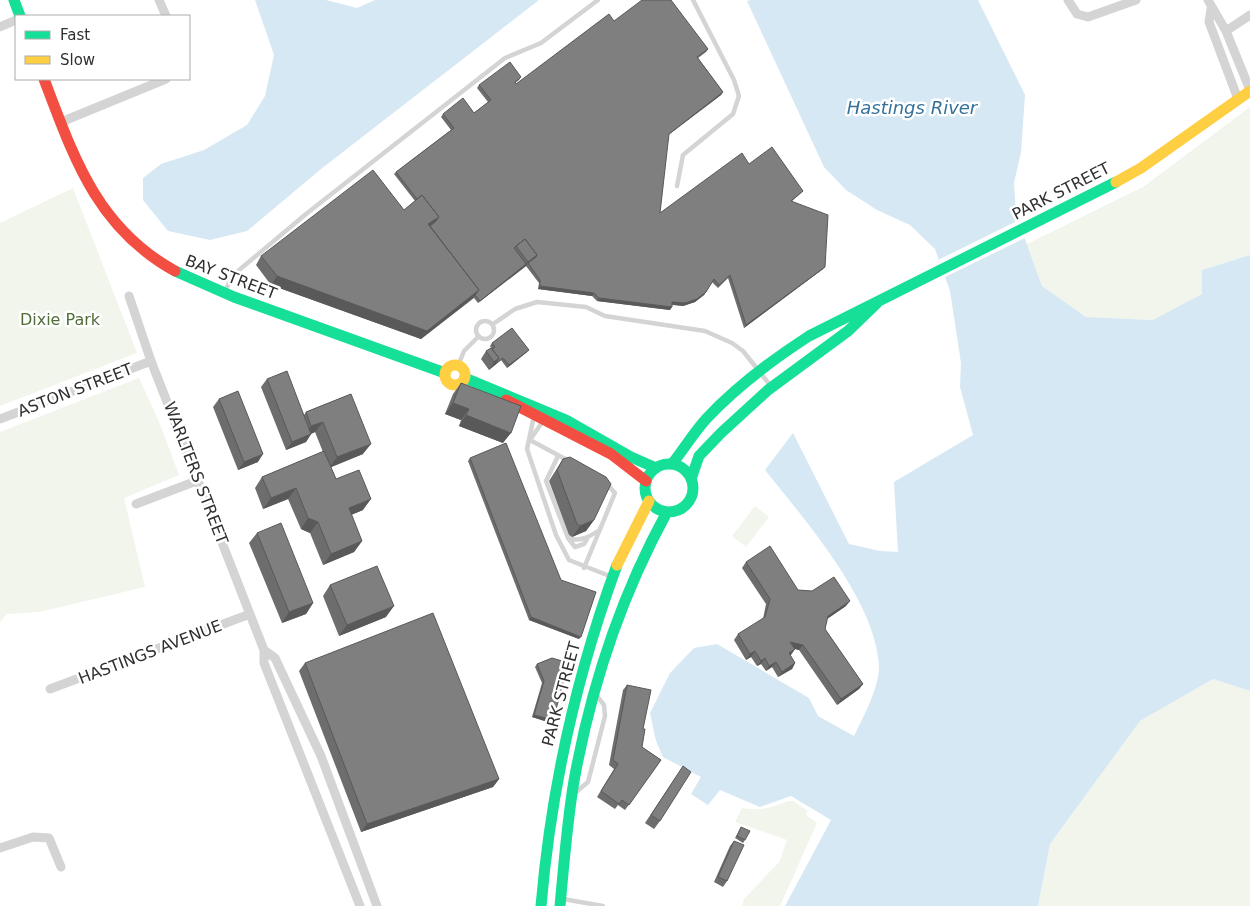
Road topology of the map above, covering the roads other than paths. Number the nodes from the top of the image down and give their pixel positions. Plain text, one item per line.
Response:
1 (14, 0) edge
2 (159, 0) edge
3 (598, 0) edge
4 (693, 0) edge
5 (1068, 0) edge
6 (1136, 0) edge
7 (1208, 0) edge
8 (1211, 9) junction
9 (20, 15) edge
10 (166, 15) edge
11 (1250, 15) edge
12 (15, 20) edge
13 (0, 27) edge
14 (1226, 31) junction
15 (44, 80) edge
16 (164, 80) edge
17 (1250, 91) edge
18 (1238, 99) junction
19 (61, 122) junction
20 (367, 167) junction
21 (372, 174) edge
22 (677, 186) dead end
23 (225, 293) junction
24 (129, 296) dead end
25 (877, 303) junction
26 (493, 324) junction
27 (479, 336) junction
28 (151, 360) junction
29 (458, 366) junction
30 (758, 370) junction
31 (445, 373) junction
32 (470, 380) junction
33 (771, 387) junction
34 (539, 418) junction
35 (0, 419) edge
36 (530, 440) junction
37 (558, 456) junction
38 (573, 464) edge
39 (672, 464) junction
40 (656, 468) junction
41 (691, 479) junction
42 (199, 480) junction
43 (602, 480) edge
44 (646, 481) junction
45 (649, 501) junction
46 (136, 504) dead end
47 (667, 512) junction
48 (599, 530) junction
49 (568, 538) junction
50 (587, 539) junction
51 (584, 568) junction
52 (613, 577) junction
53 (250, 614) junction
54 (264, 650) junction
55 (50, 689) dead end
56 (0, 847) edge
57 (61, 867) dead end
58 (560, 902) edge
59 (360, 906) edge
60 (377, 906) edge
61 (541, 906) edge
62 (603, 906) edge

1 - 9 street
2 - 10 street
3 - 20 lane
4 - 22 lane
5 - 6 street
7 - 8 street
8 - 14 street
8 - 18 street
11 - 14 street
12 - 13 street
14 - 17 street
15 - 19 street, BAY STREET
16 - 19 street
17 - 18 street, PARK STREET
18 - 25 street, PARK STREET
19 - 23 street, BAY STREET
20 - 21 lane
20 - 23 lane
23 - 31 street, BAY STREET
24 - 28 street, WARLTERS STREET
25 - 30 street, PARK STREET
25 - 33 street, PARK STREET
26 - 27 lane
26 - 27 lane
26 - 30 lane
27 - 29 lane
28 - 35 street, ASTON STREET
28 - 42 street, WARLTERS STREET
29 - 31 street
29 - 32 street
30 - 33 lane
30 - 39 street, PARK STREET
31 - 32 street, BAY STREET
32 - 34 street
32 - 40 street, BAY STREET
33 - 41 street, PARK STREET
34 - 36 lane
34 - 36 lane
34 - 44 street
36 - 37 lane
36 - 51 lane
37 - 38 lane
37 - 49 lane
39 - 40 street
39 - 41 street
40 - 44 street
41 - 47 street
42 - 46 street
42 - 53 street, WARLTERS STREET
43 - 48 lane
44 - 45 street
45 - 47 street
45 - 52 street, PARK STREET
47 - 58 street, PARK STREET
48 - 50 lane
48 - 51 lane
49 - 50 lane
49 - 50 lane
51 - 52 lane
52 - 61 street, PARK STREET
53 - 54 street, WARLTERS STREET
53 - 55 street, HASTINGS AVENUE
54 - 59 street, WARLTERS STREET
54 - 60 street, WARLTERS STREET
56 - 57 street
58 - 62 lane

